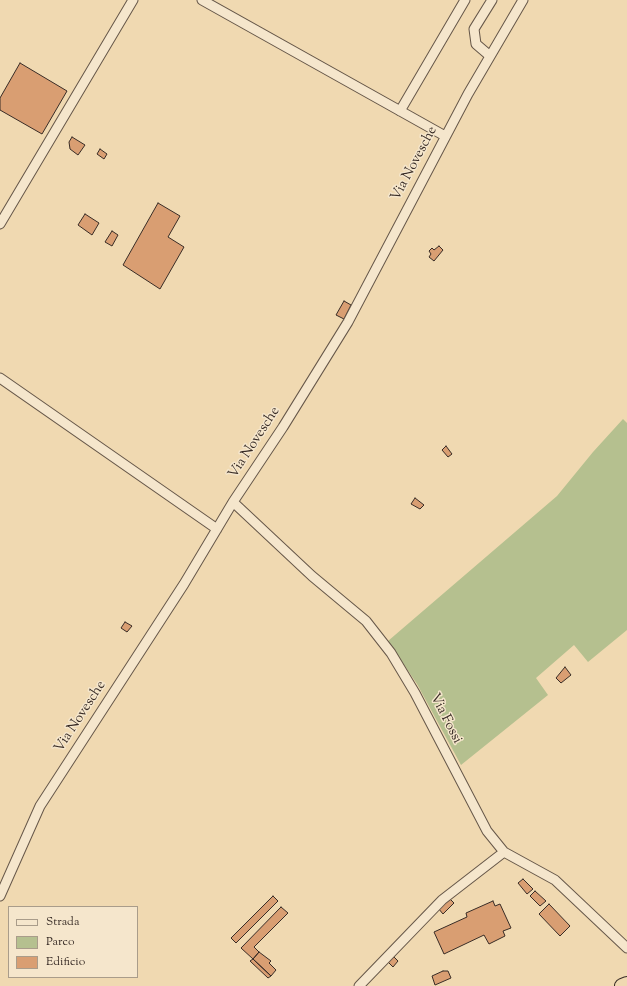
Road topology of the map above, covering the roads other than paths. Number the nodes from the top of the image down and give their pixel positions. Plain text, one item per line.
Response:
1 (132, 0) edge
2 (202, 0) edge
3 (465, 0) edge
4 (492, 0) edge
5 (523, 0) edge
6 (490, 56) junction
7 (400, 111) junction
8 (445, 136) junction
9 (0, 224) edge
10 (0, 378) edge
11 (233, 502) junction
12 (216, 529) junction
13 (504, 852) junction
14 (0, 896) edge
15 (627, 948) edge
16 (627, 984) edge
17 (359, 986) edge
18 (622, 986) edge

1 - 9 street
2 - 7 street
3 - 7 street
4 - 6 street
5 - 6 street, Via Novesche
6 - 8 street, Via Novesche
7 - 8 street
8 - 11 street, Via Novesche
10 - 12 street
11 - 12 street, Via Novesche
11 - 13 street, Via Fossi
12 - 14 street, Via Novesche
13 - 15 street, Via Fossi
13 - 17 street
16 - 18 highway

